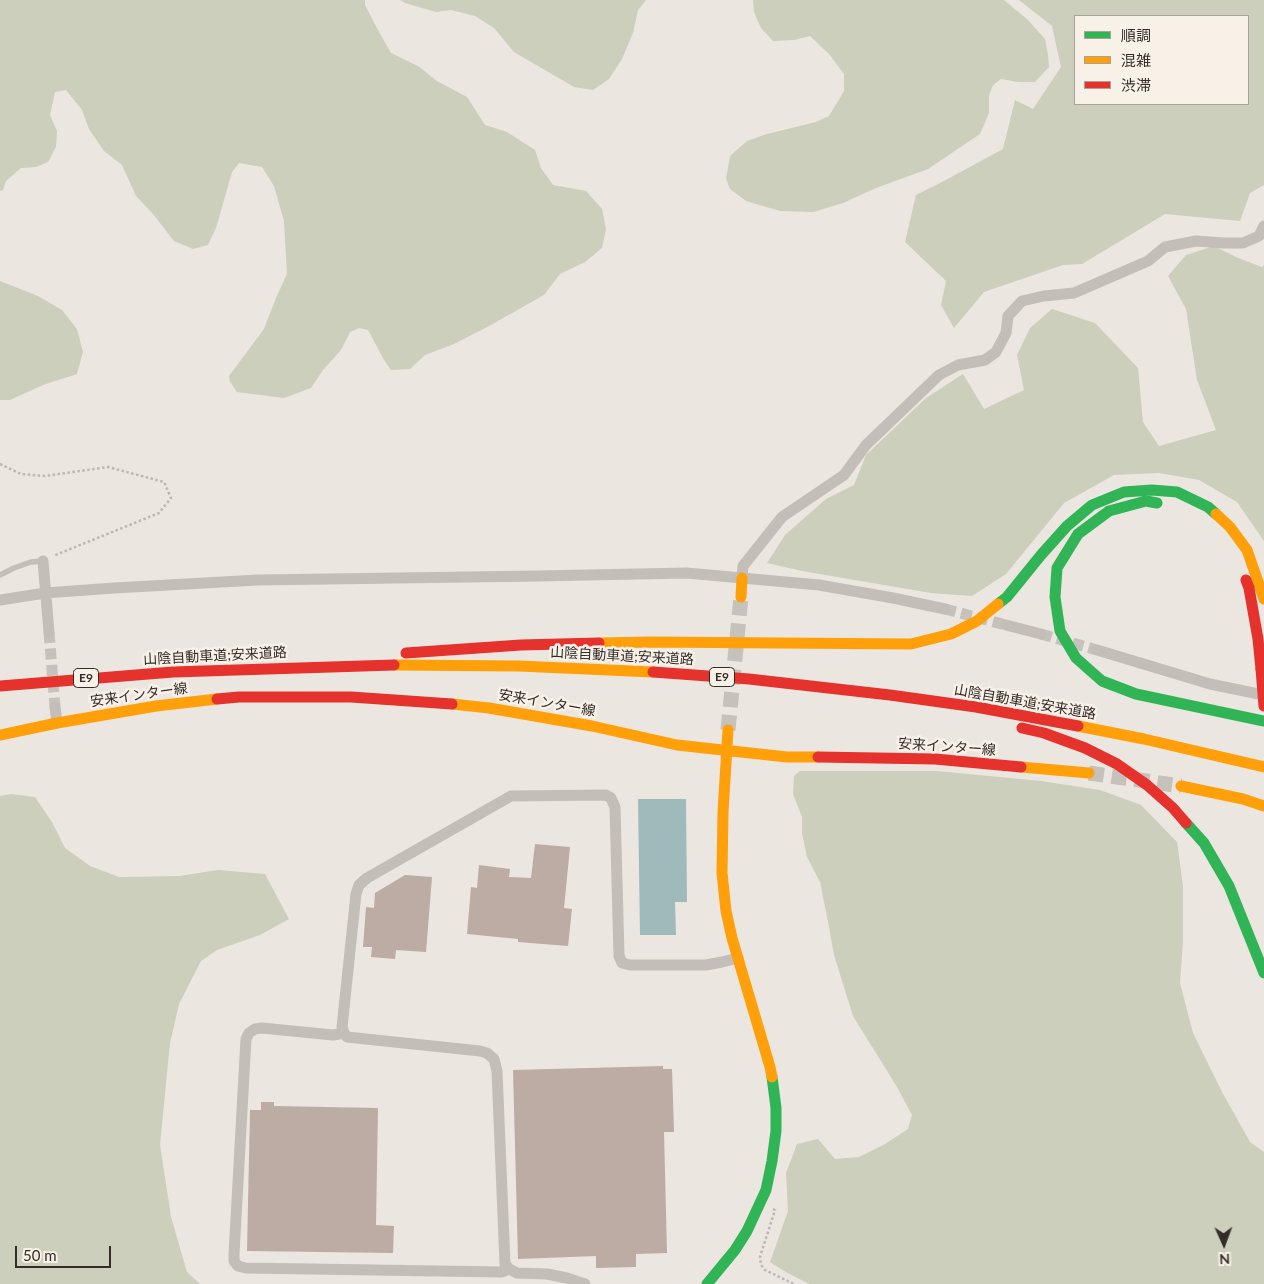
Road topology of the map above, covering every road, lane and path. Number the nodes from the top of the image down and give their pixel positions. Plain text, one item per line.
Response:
1 (1264, 226) edge
2 (0, 464) edge
3 (1170, 504) dead end
4 (43, 561) junction
5 (1243, 573) dead end
6 (0, 575) edge
7 (742, 578) junction
8 (45, 593) junction
9 (741, 597) tunnel mouth
10 (1264, 599) edge
11 (0, 600) edge
12 (945, 609) tunnel mouth
13 (1006, 624) tunnel mouth
14 (49, 632) tunnel mouth
15 (1041, 634) tunnel mouth
16 (1097, 650) tunnel mouth
17 (172, 672) junction
18 (0, 686) edge
19 (1264, 695) edge
20 (1264, 706) edge
21 (55, 707) tunnel mouth
22 (976, 707) junction
23 (1264, 721) edge
24 (57, 723) junction
25 (728, 730) tunnel mouth
26 (0, 734) edge
27 (727, 751) junction
28 (1264, 767) edge
29 (1089, 774) tunnel mouth
30 (1182, 786) tunnel mouth
31 (1264, 806) edge
32 (738, 958) junction
33 (1264, 973) edge
34 (344, 1033) junction
35 (761, 1202) junction
36 (509, 1269) junction
37 (585, 1284) edge
38 (707, 1284) edge
39 (794, 1284) edge

1 - 7 street
2 - 4 path
3 - 23 main road
4 - 6 lane
4 - 8 street
5 - 20 main road, bridge
7 - 8 street
7 - 9 main road
7 - 12 street
8 - 11 street
8 - 14 street
10 - 17 main road
13 - 15 street
16 - 19 street
17 - 18 main road, 山陰自動車道;安来道路 / E9
17 - 22 main road, 山陰自動車道;安来道路 / E9
21 - 24 street
22 - 28 main road, 山陰自動車道;安来道路 / E9
22 - 33 main road
24 - 26 main road, 安来インター線
24 - 27 main road, 安来インター線
25 - 27 main road
27 - 29 main road, 安来インター線
27 - 32 main road
30 - 31 main road
32 - 34 street
32 - 35 main road
34 - 36 street
34 - 36 street
35 - 38 main road
35 - 39 path
36 - 37 street

